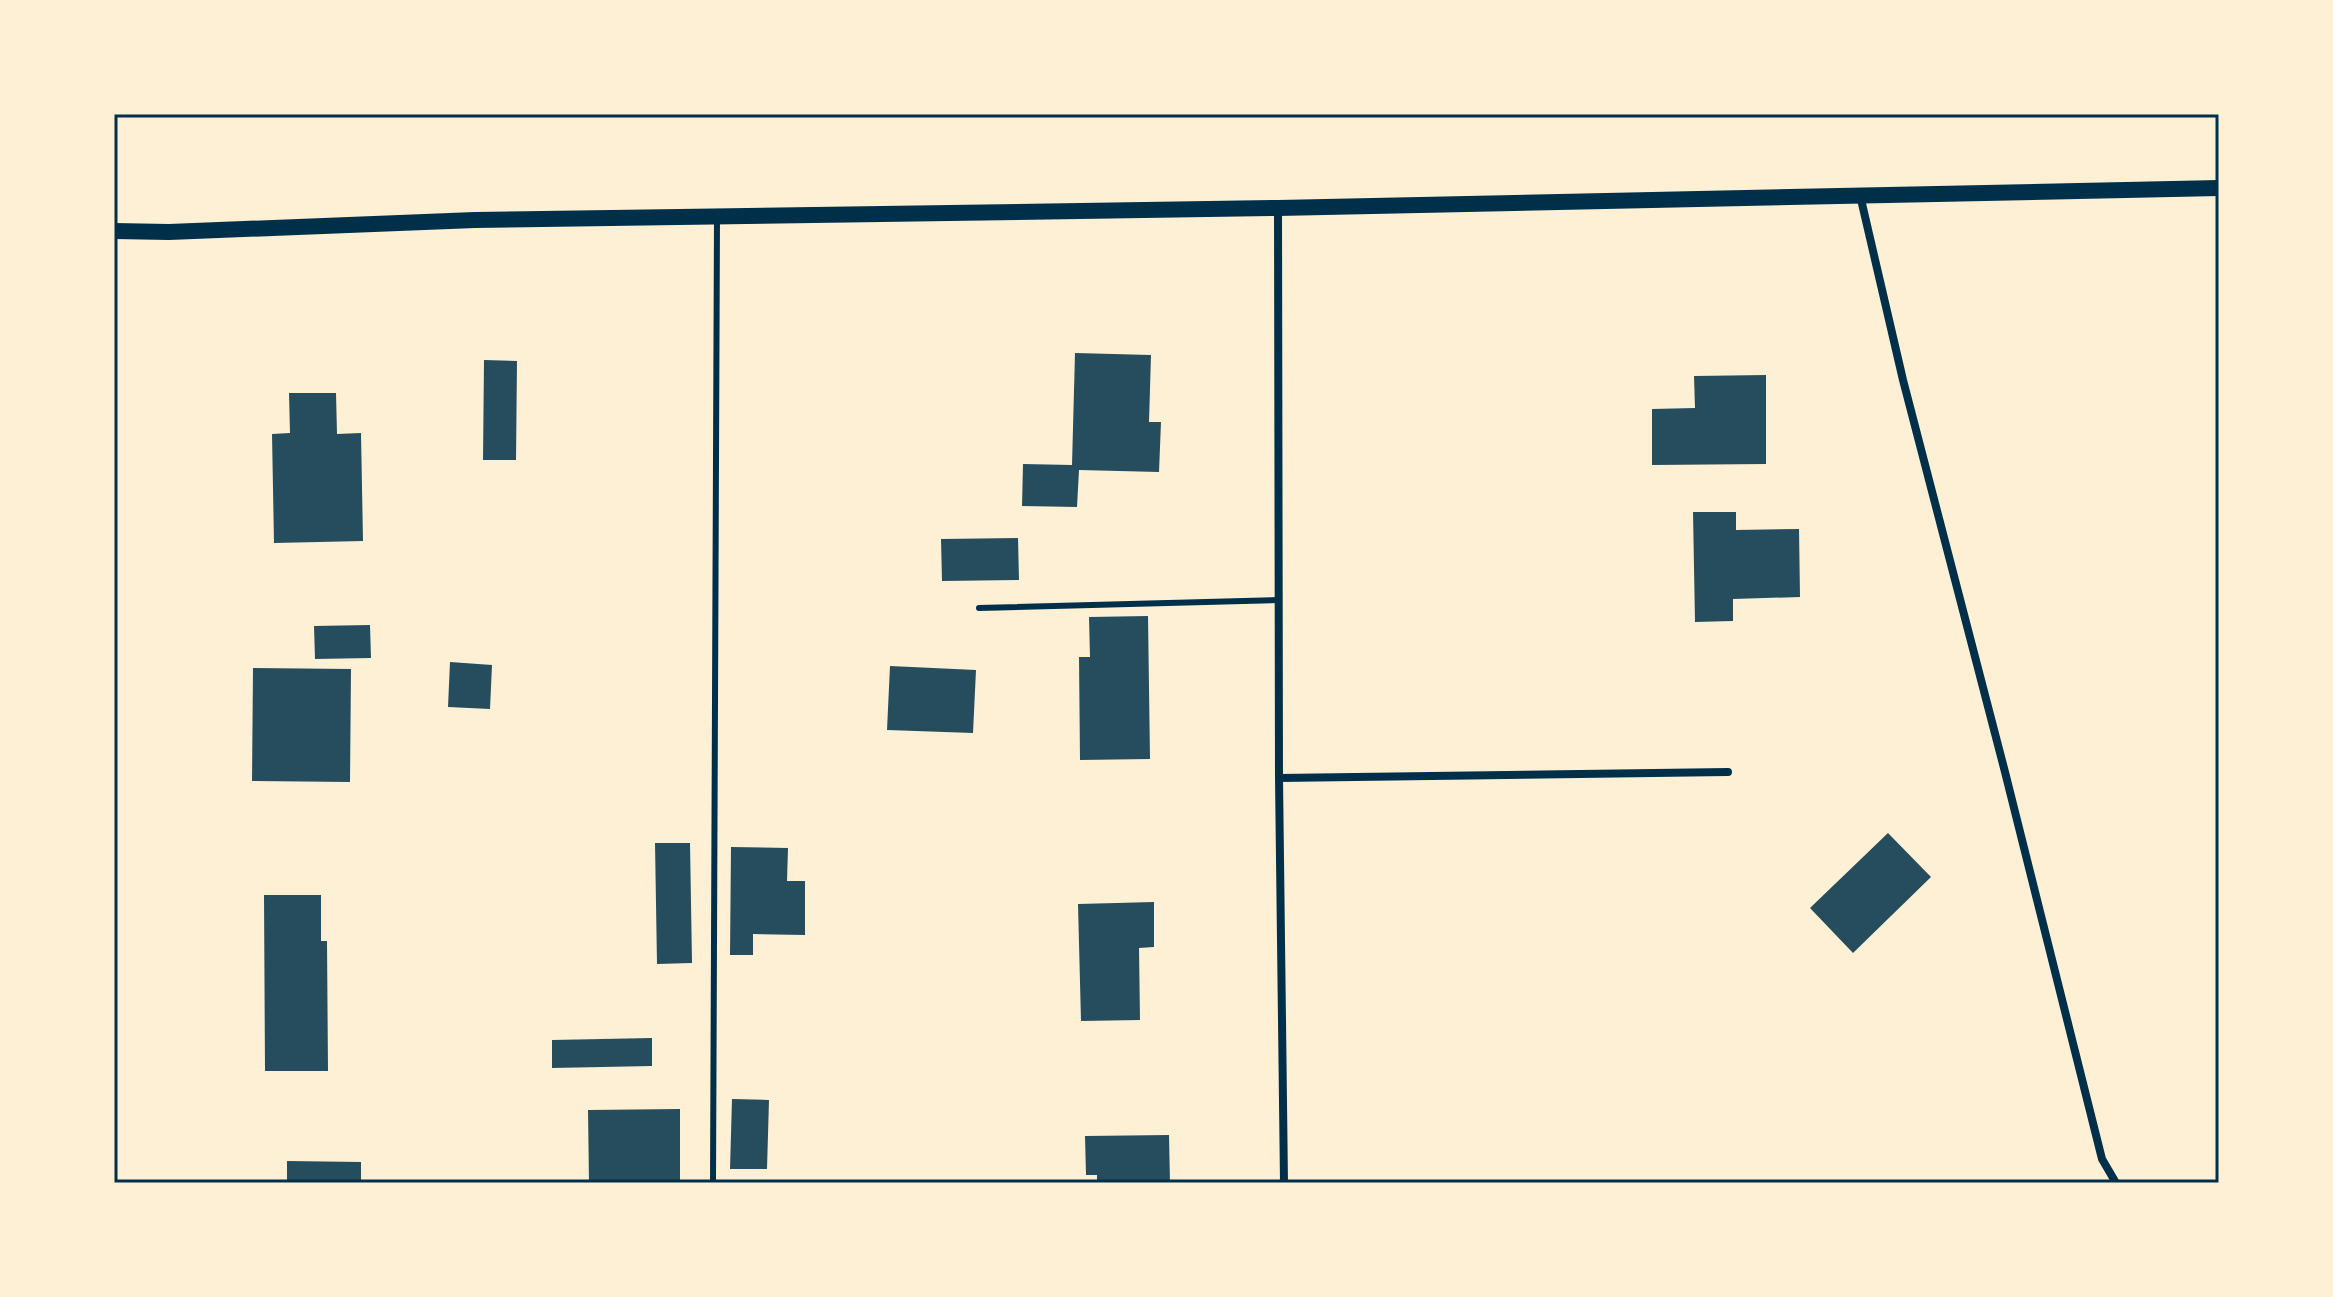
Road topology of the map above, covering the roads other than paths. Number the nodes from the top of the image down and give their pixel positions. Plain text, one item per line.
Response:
1 (2219, 188) edge
2 (1860, 195) junction
3 (1278, 208) junction
4 (717, 217) junction
5 (114, 231) edge
6 (1279, 600) junction
7 (979, 608) dead end
8 (1728, 772) dead end
9 (1279, 778) junction
10 (713, 1183) edge
11 (1284, 1183) edge
12 (2116, 1183) edge

1 - 2 main road
2 - 3 main road
2 - 12 street
3 - 4 main road
3 - 6 street
4 - 5 main road
4 - 10 lane
6 - 7 lane
6 - 9 street
8 - 9 street
9 - 11 street

